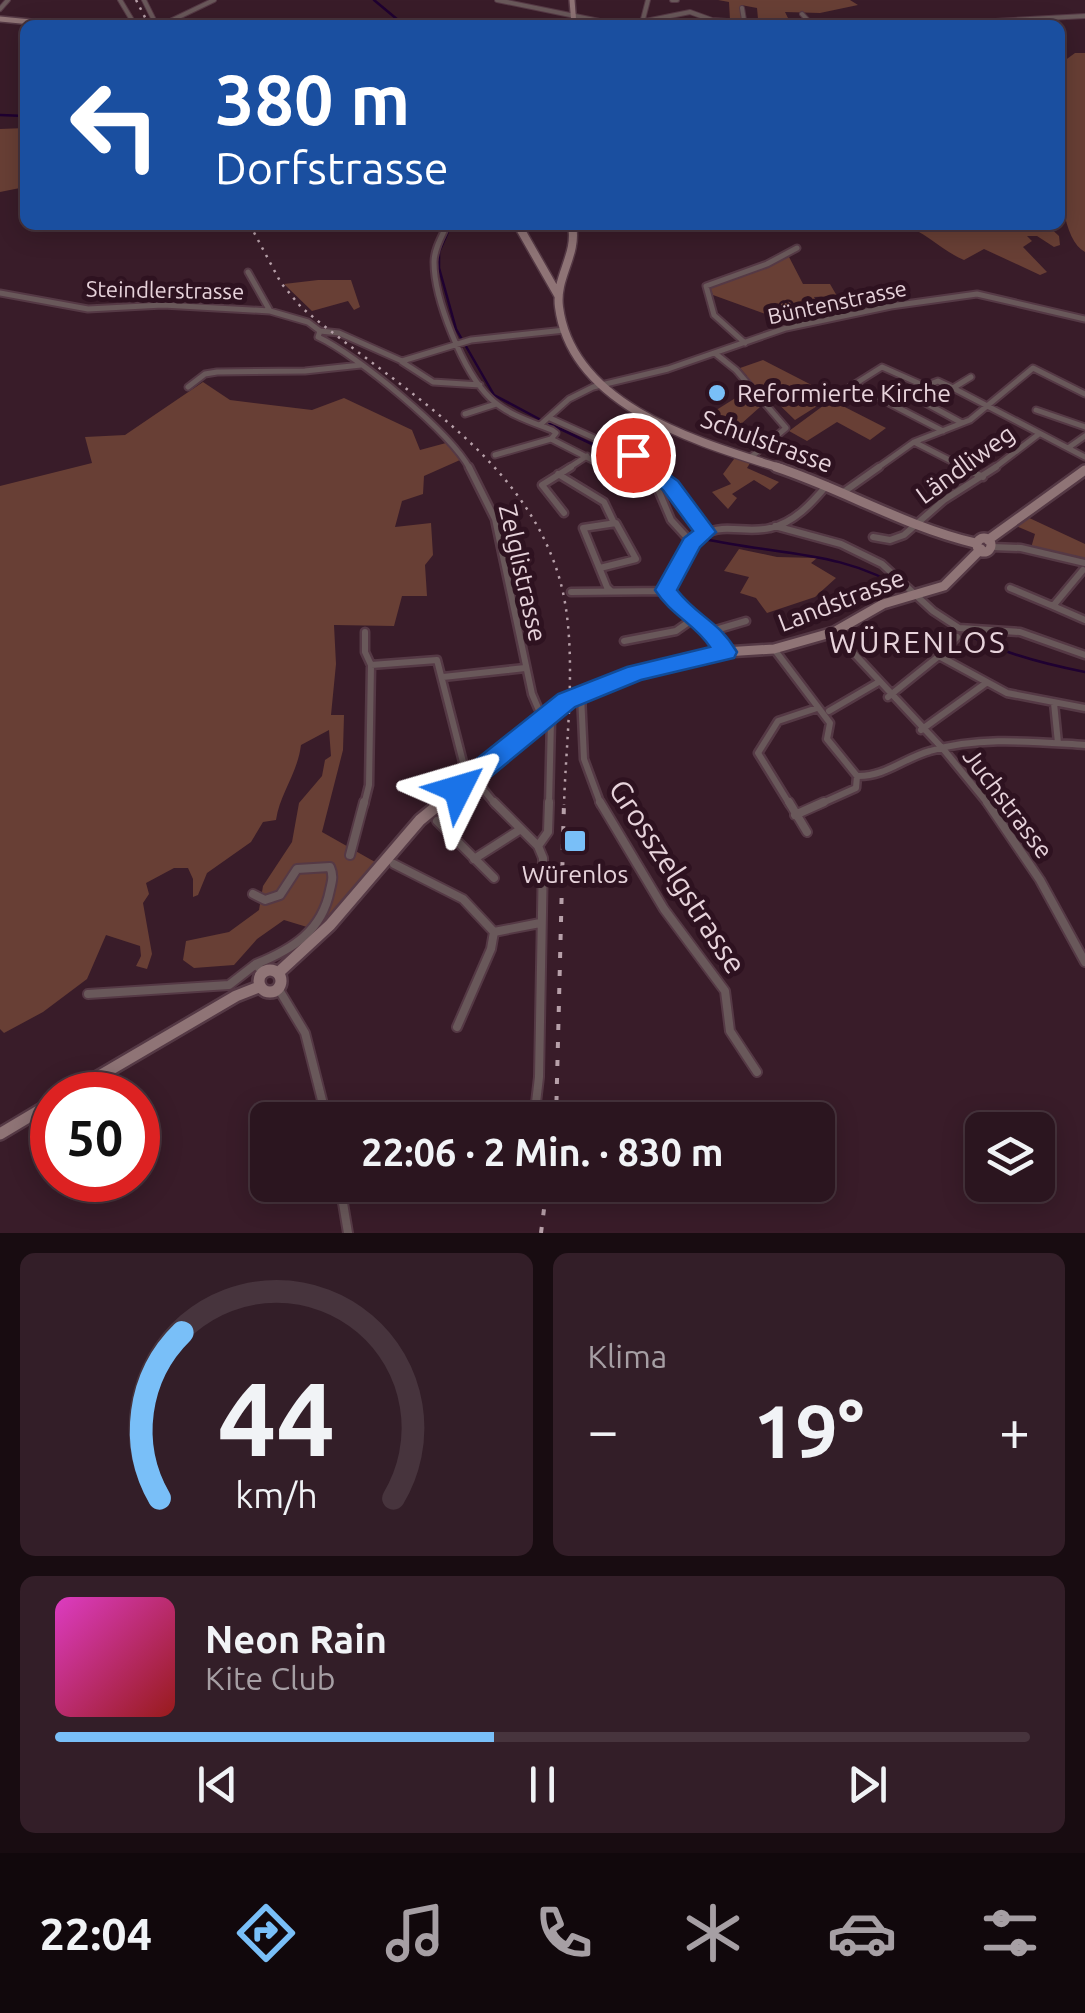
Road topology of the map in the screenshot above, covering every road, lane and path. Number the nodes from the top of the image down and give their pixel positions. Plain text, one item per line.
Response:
1 (8, 0) edge
2 (214, 0) edge
3 (497, 0) edge
4 (572, 0) edge
5 (509, 2) edge
6 (742, 8) dead end
7 (0, 9) edge
8 (802, 14) dead end
9 (574, 16) junction
10 (1085, 16) edge
11 (708, 18) joint
12 (172, 20) edge
13 (574, 20) edge
14 (582, 20) edge
15 (667, 20) edge
16 (717, 20) edge
17 (744, 20) edge
18 (807, 20) edge
19 (1013, 20) edge
20 (445, 230) edge
21 (521, 230) edge
22 (573, 230) edge
23 (797, 248) dead end
24 (248, 272) dead end
25 (0, 293) edge
26 (558, 294) junction
27 (270, 311) junction
28 (1085, 319) edge
29 (565, 330) junction
30 (320, 331) junction
31 (746, 342) junction
32 (461, 343) junction
33 (716, 354) junction
34 (402, 361) junction
35 (354, 363) junction
36 (971, 377) dead end
37 (480, 385) junction
38 (601, 385) junction
39 (854, 385) junction
40 (188, 386) dead end
41 (953, 388) junction
42 (1085, 394) edge
43 (918, 398) dead end
44 (831, 399) dead end
45 (498, 404) junction
46 (987, 407) junction
47 (1036, 410) dead end
48 (465, 414) dead end
49 (545, 422) junction
50 (963, 423) junction
51 (1085, 427) edge
52 (944, 431) junction
53 (1039, 434) junction
54 (1085, 436) edge
55 (551, 439) junction
56 (914, 442) junction
57 (1068, 448) junction
58 (496, 455) dead end
59 (587, 456) junction
60 (751, 457) junction
61 (1085, 457) edge
62 (1085, 470) edge
63 (558, 474) junction
64 (983, 477) junction
65 (633, 481) dead end
66 (828, 484) junction
67 (657, 487) dead end
68 (845, 491) junction
69 (671, 496) junction
70 (564, 513) dead end
71 (614, 523) junction
72 (775, 526) junction
73 (914, 526) junction
74 (699, 537) junction
75 (873, 537) dead end
76 (984, 545) junction
77 (1083, 566) edge
78 (600, 568) junction
79 (1010, 588) dead end
80 (610, 590) junction
81 (666, 590) junction
82 (571, 592) dead end
83 (914, 595) junction
84 (1052, 606) junction
85 (694, 619) junction
86 (1085, 620) edge
87 (746, 621) dead end
88 (712, 631) junction
89 (365, 632) dead end
90 (834, 632) junction
91 (957, 637) dead end
92 (624, 641) dead end
93 (774, 649) junction
94 (726, 652) junction
95 (1085, 655) edge
96 (939, 656) junction
97 (370, 665) junction
98 (525, 668) junction
99 (443, 677) junction
100 (986, 683) junction
101 (877, 684) junction
102 (580, 694) junction
103 (888, 697) junction
104 (1054, 703) junction
105 (817, 708) junction
106 (1085, 708) edge
107 (830, 711) dead end
108 (546, 715) junction
109 (920, 730) junction
110 (1058, 743) junction
111 (1085, 745) edge
112 (942, 748) junction
113 (857, 776) junction
114 (471, 778) junction
115 (795, 814) junction
116 (437, 821) dead end
117 (521, 829) junction
118 (807, 832) dead end
119 (538, 846) junction
120 (350, 856) dead end
121 (474, 859) junction
122 (394, 864) dead end
123 (494, 878) dead end
124 (253, 894) dead end
125 (540, 923) junction
126 (494, 932) junction
127 (1085, 962) edge
128 (278, 973) junction
129 (260, 975) junction
130 (278, 988) junction
131 (88, 994) dead end
132 (457, 1027) dead end
133 (105, 1072) edge
134 (757, 1072) dead end
135 (323, 1102) edge
136 (535, 1102) edge
137 (30, 1116) edge
138 (0, 1134) edge
139 (343, 1202) edge
140 (348, 1233) edge

1 - 7 street
2 - 12 street
3 - 5 street
4 - 9 main road
5 - 9 street
6 - 17 street
8 - 18 street
9 - 13 main road
9 - 14 street
10 - 19 street
11 - 15 street
11 - 16 street
20 - 32 street
21 - 26 main road
22 - 26 main road
23 - 31 street
24 - 27 street
25 - 27 street, Steindlerstrasse
26 - 29 main road, Schulstrasse
27 - 30 street, Steindlerstrasse
28 - 31 street, Büntenstrasse
29 - 32 street
29 - 38 street, Schulstrasse
30 - 34 street
30 - 35 street, Zelglistrasse
31 - 33 street, Büntenstrasse
32 - 34 street
32 - 37 street
33 - 38 street, Büntenstrasse
33 - 60 street
34 - 37 street
35 - 40 street
35 - 98 street, Zelglistrasse
36 - 41 street
37 - 45 street
38 - 49 street, Büntenstrasse
38 - 60 main road, Schulstrasse
39 - 41 street
39 - 44 street
39 - 52 street
41 - 46 street
42 - 46 street
43 - 50 street
45 - 48 street
45 - 49 street
46 - 50 street
46 - 53 street
47 - 51 street
49 - 55 street
49 - 69 street
50 - 52 street
52 - 56 street
53 - 57 street
53 - 64 street, Ländliweg
54 - 57 street
55 - 58 street
55 - 59 street
56 - 64 street
56 - 68 street
57 - 61 street
59 - 63 street
59 - 65 street
60 - 66 main road, Schulstrasse
62 - 76 main road, Landstrasse
63 - 70 street
63 - 71 street
64 - 73 street, Ländliweg
66 - 68 main road, Schulstrasse
66 - 72 street
67 - 69 street
68 - 73 main road, Schulstrasse
69 - 74 street
69 - 74 street
71 - 78 street
71 - 78 street
72 - 74 street
72 - 83 street
73 - 75 street
73 - 76 main road, Schulstrasse
74 - 81 street
76 - 77 street
76 - 83 main road, Landstrasse
77 - 84 street
78 - 80 street
79 - 84 street
80 - 81 street
80 - 82 street
81 - 85 street
83 - 90 main road, Landstrasse
83 - 95 street
84 - 86 street
85 - 88 street
85 - 92 street
87 - 88 street
88 - 94 street
89 - 97 street
90 - 93 main road, Landstrasse
90 - 101 street, Juchstrasse
91 - 96 street
93 - 94 main road, Landstrasse
93 - 105 street
94 - 102 main road, Landstrasse
96 - 100 street
96 - 103 street
97 - 99 street
97 - 120 street
98 - 99 street
98 - 108 street, Zelglistrasse
99 - 114 street
100 - 104 street
100 - 109 street
101 - 103 street, Juchstrasse
101 - 107 street
102 - 108 main road, Landstrasse
102 - 134 street, Grosszelgstrasse
103 - 109 street, Juchstrasse
104 - 106 street
104 - 110 street
105 - 113 street
105 - 115 street
108 - 114 main road, Landstrasse
108 - 119 street
109 - 112 street, Juchstrasse
110 - 111 street
110 - 112 street
112 - 113 street
112 - 127 street, Juchstrasse
113 - 115 street
114 - 117 street
114 - 128 main road, Landstrasse
115 - 118 street
116 - 121 street
117 - 119 street
117 - 121 street
119 - 125 street
121 - 123 street
122 - 126 street
124 - 129 street
125 - 126 street
125 - 136 street
126 - 132 street
128 - 129 main road
128 - 130 main road
129 - 130 main road
129 - 131 street
129 - 133 main road
130 - 135 street
137 - 138 main road
139 - 140 street

